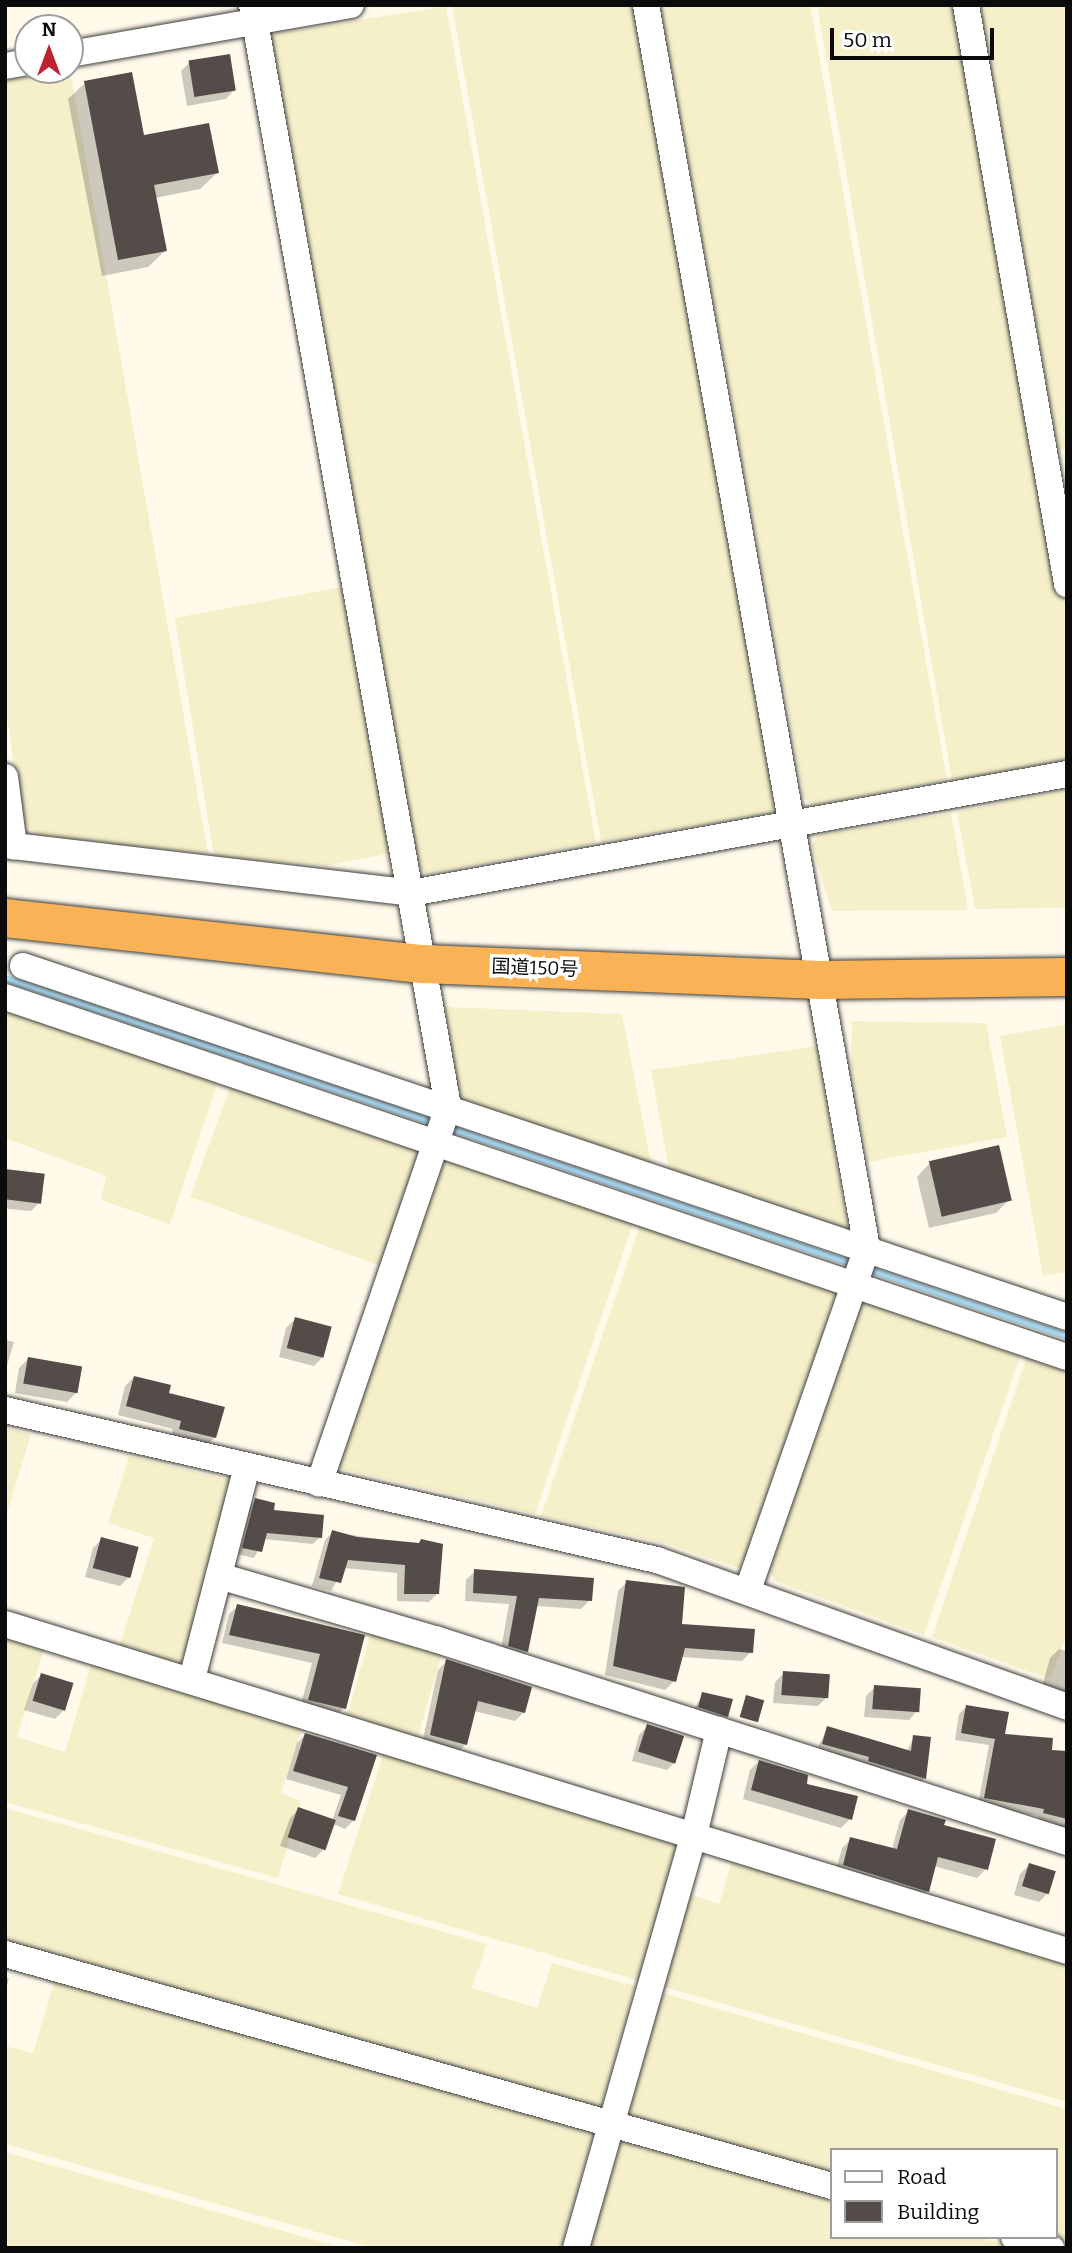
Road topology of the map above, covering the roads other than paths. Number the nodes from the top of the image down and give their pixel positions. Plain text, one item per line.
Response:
1 (351, 5) edge
2 (646, 5) edge
3 (966, 5) edge
4 (254, 14) edge
5 (84, 51) edge
6 (1067, 583) edge
7 (1067, 774) edge
8 (5, 777) edge
9 (794, 823) junction
10 (10, 845) edge
11 (411, 893) junction
12 (5, 918) edge
13 (423, 964) junction
14 (23, 966) dead end
15 (1067, 977) edge
16 (821, 980) junction
17 (108, 994) junction
18 (5, 997) edge
19 (96, 1028) junction
20 (448, 1107) junction
21 (436, 1143) junction
22 (867, 1248) junction
23 (855, 1284) junction
24 (1067, 1317) edge
25 (1067, 1357) edge
26 (5, 1410) edge
27 (247, 1467) junction
28 (319, 1484) junction
29 (219, 1576) junction
30 (748, 1590) junction
31 (5, 1624) edge
32 (192, 1679) junction
33 (1067, 1707) edge
34 (719, 1730) junction
35 (694, 1835) junction
36 (1067, 1842) edge
37 (1067, 1951) edge
38 (5, 1954) edge
39 (611, 2124) junction
40 (830, 2185) edge
41 (1021, 2239) edge
42 (576, 2248) edge
43 (1051, 2248) edge

1 - 4 street
2 - 9 street
3 - 6 street
4 - 5 street
4 - 11 street
7 - 9 street
8 - 10 street
9 - 11 street
9 - 16 street
10 - 11 street
11 - 13 street
12 - 13 highway, 国道150号
13 - 16 highway, 国道150号
13 - 20 street
14 - 17 street
15 - 16 highway, 国道150号
16 - 22 street
17 - 19 street
17 - 20 street
18 - 19 street
19 - 21 street
20 - 21 street
20 - 22 street
21 - 23 street
21 - 28 street
22 - 23 street
22 - 24 street
23 - 25 street
23 - 30 street
26 - 27 street
27 - 28 street
27 - 29 street
28 - 30 street
29 - 32 street
29 - 34 street
30 - 33 street
31 - 32 street
32 - 35 street
34 - 35 street
34 - 36 street
35 - 37 street
35 - 39 street
38 - 39 street
39 - 40 street
39 - 42 street
41 - 43 street

